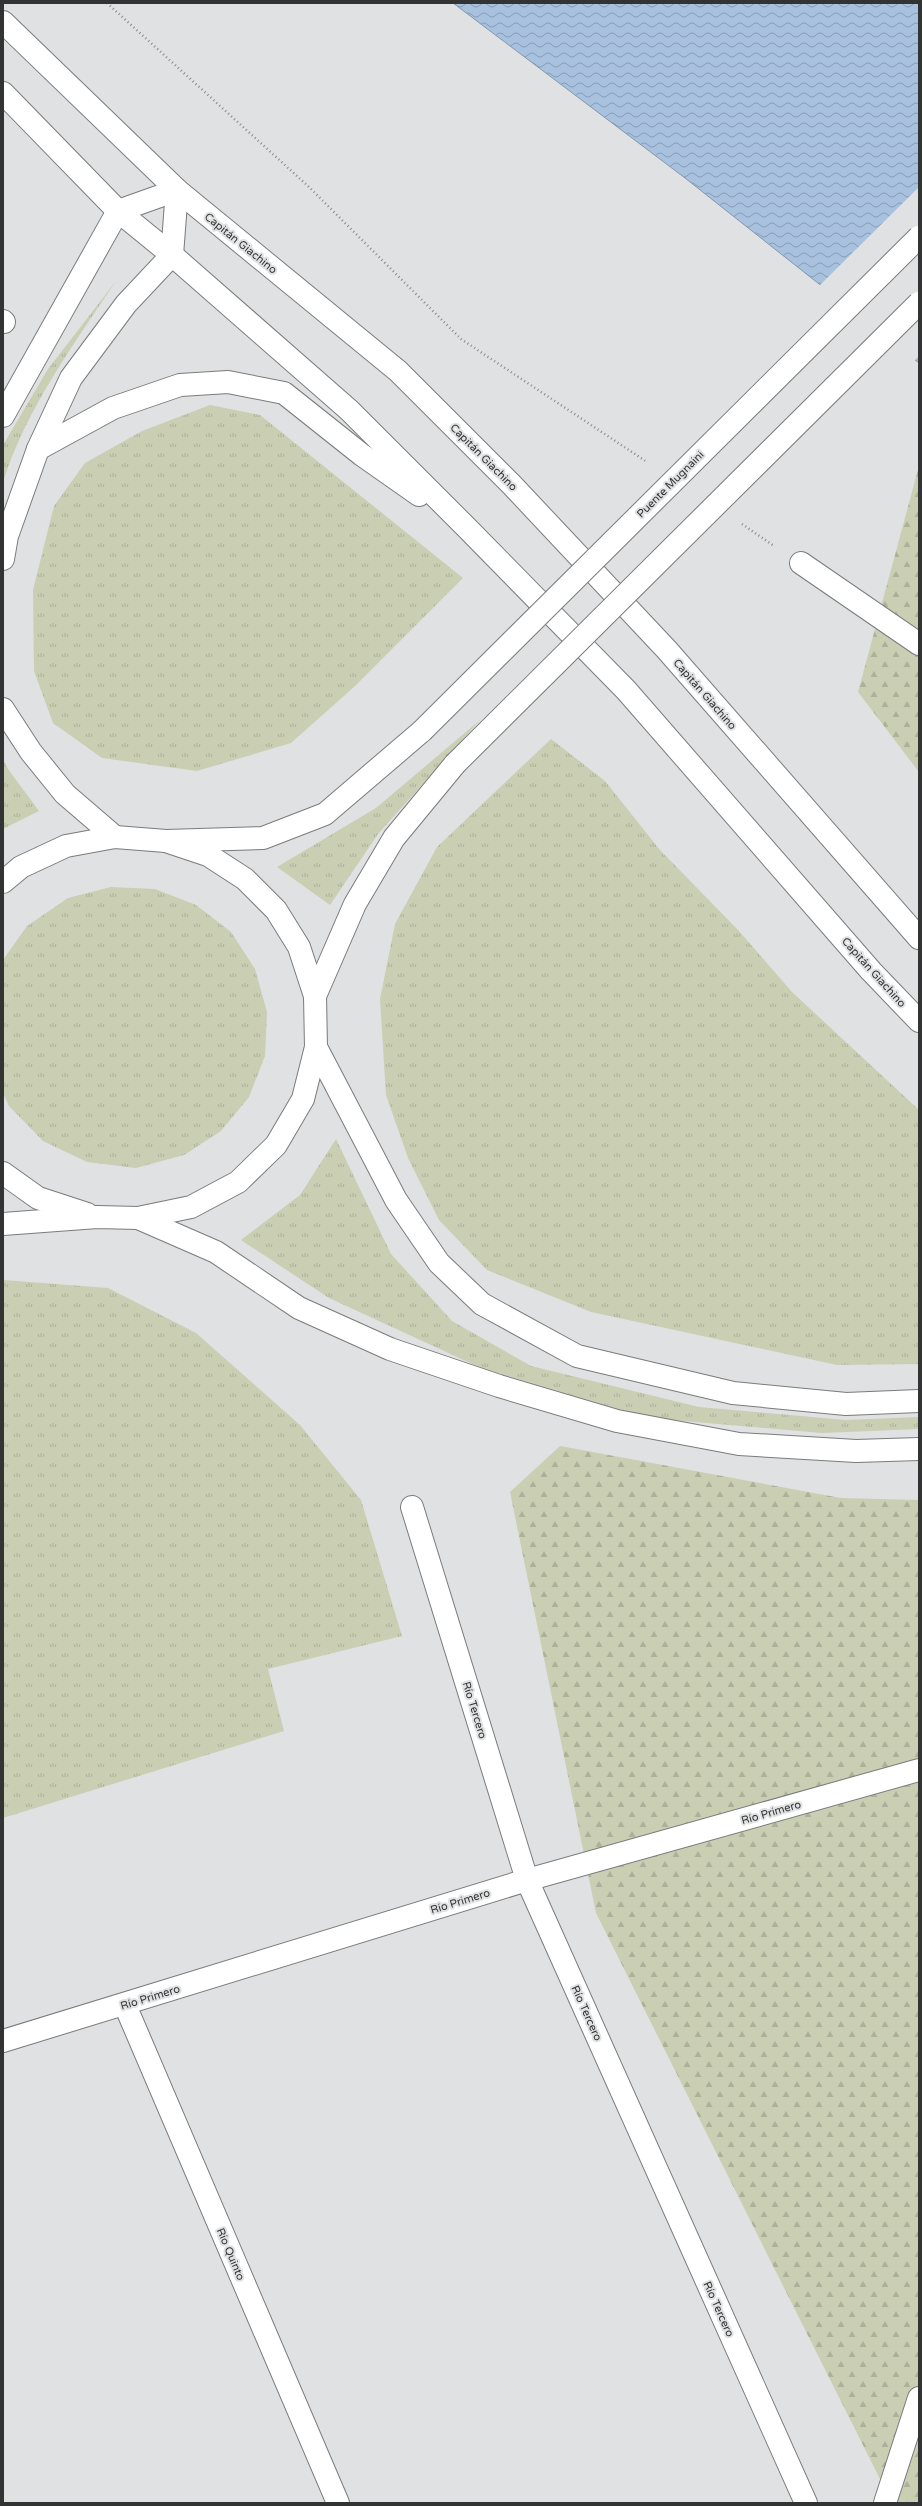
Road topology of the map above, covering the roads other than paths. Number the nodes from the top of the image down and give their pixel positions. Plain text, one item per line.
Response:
1 (3, 22) edge
2 (3, 93) edge
3 (177, 190) junction
4 (118, 211) junction
5 (919, 237) edge
6 (172, 255) junction
7 (919, 303) edge
8 (3, 416) edge
9 (38, 449) junction
10 (468, 529) junction
11 (3, 559) edge
12 (801, 563) road end
13 (919, 644) edge
14 (3, 709) edge
15 (115, 837) junction
16 (166, 841) junction
17 (3, 882) edge
18 (919, 938) edge
19 (315, 996) junction
20 (919, 1021) edge
21 (316, 1047) junction
22 (3, 1173) edge
23 (97, 1217) junction
24 (138, 1218) junction
25 (3, 1224) edge
26 (919, 1401) edge
27 (919, 1449) edge
28 (412, 1507) dead end
29 (919, 1770) edge
30 (527, 1880) junction
31 (125, 2005) junction
32 (3, 2042) edge
33 (919, 2398) edge
34 (338, 2503) edge
35 (806, 2503) edge
36 (885, 2503) edge

1 - 3 main road, Capitán Giachino
2 - 4 main road, Capitán Giachino
3 - 4 main road
3 - 6 main road
3 - 18 main road, Capitán Giachino
4 - 6 main road, Capitán Giachino
4 - 8 main road
5 - 16 main road, Puente Mugnaini, bridge
6 - 9 main road
6 - 10 main road, Capitán Giachino
7 - 19 main road, bridge
9 - 10 main road
9 - 11 main road
10 - 20 main road, Capitán Giachino
12 - 13 main road
14 - 15 main road
15 - 16 main road
15 - 17 main road
16 - 19 main road
19 - 21 main road
21 - 24 main road
21 - 26 main road
22 - 23 main road
23 - 24 main road
23 - 25 main road
24 - 27 main road
28 - 30 main road, Río Tercero
29 - 30 main road, Río Primero
30 - 31 main road, Río Primero
30 - 35 main road, Río Tercero
31 - 32 main road, Río Primero
31 - 34 main road, Río Quinto
33 - 36 main road

